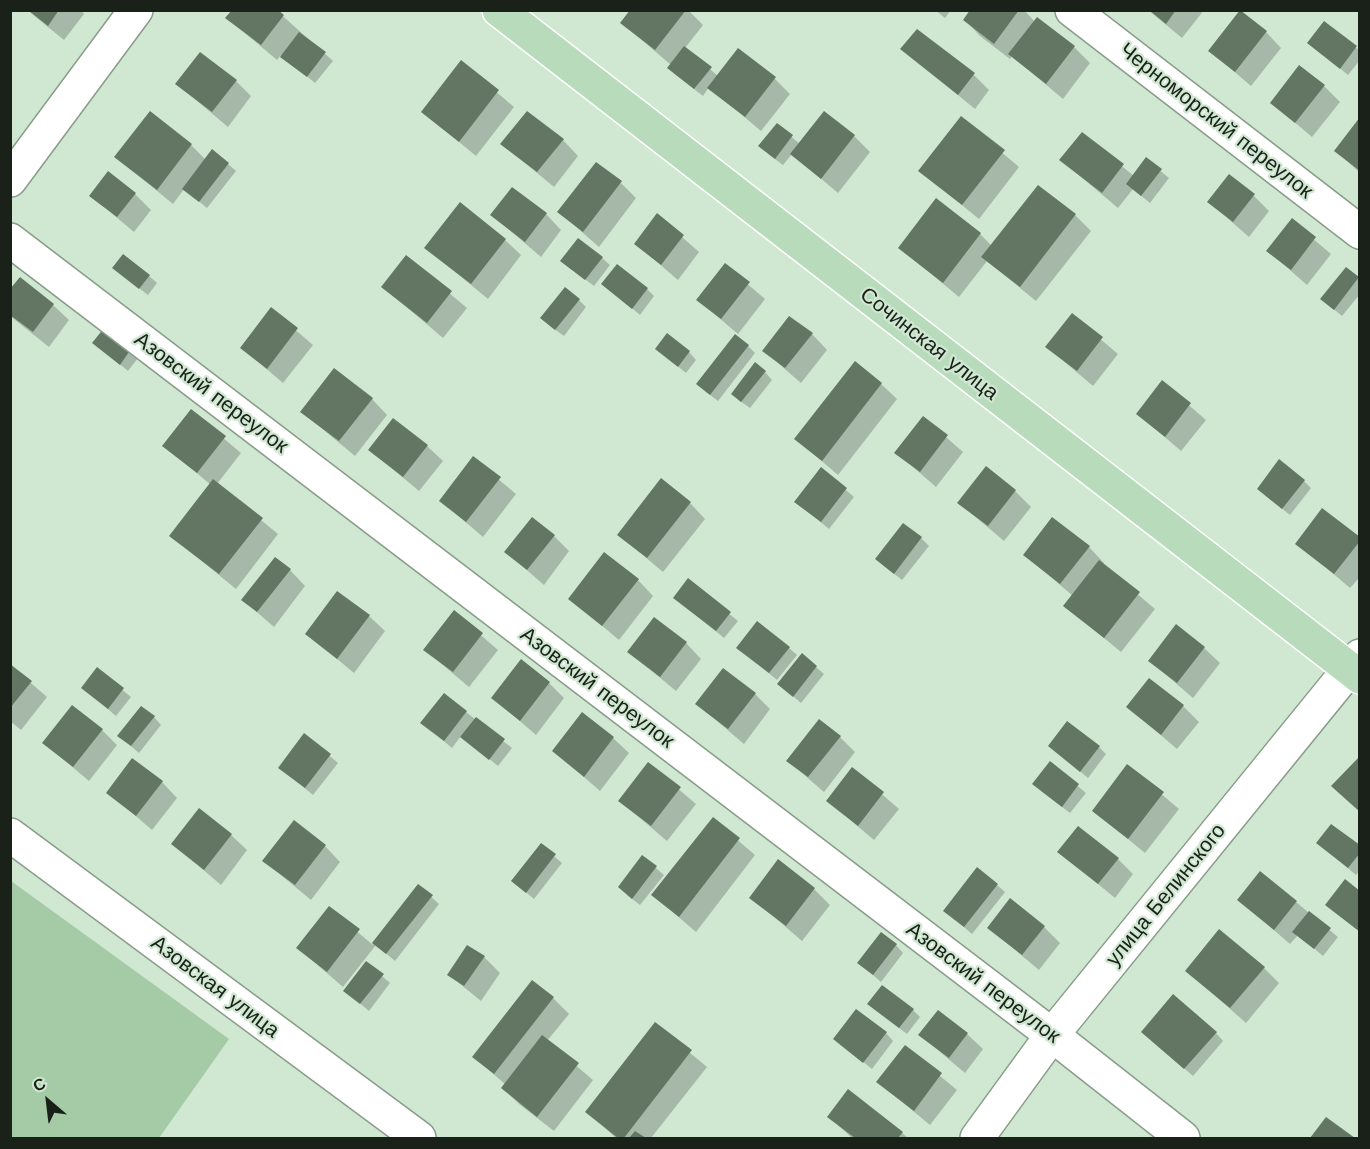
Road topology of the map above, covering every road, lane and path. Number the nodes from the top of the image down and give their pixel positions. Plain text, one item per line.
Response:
1 (136, 10) edge
2 (499, 10) edge
3 (1072, 10) edge
4 (10, 180) edge
5 (1359, 232) edge
6 (10, 240) edge
7 (1356, 667) edge
8 (10, 835) edge
9 (1052, 1035) junction
10 (419, 1138) edge
11 (977, 1138) edge
12 (1183, 1138) edge

1 - 4 lane
2 - 7 main road, Сочинская улица
3 - 5 lane, Черноморский переулок
6 - 9 lane, Азовский переулок
7 - 9 lane, улица Белинского
8 - 10 lane, Азовская улица
9 - 11 lane, улица Белинского
9 - 12 lane, Азовский переулок

